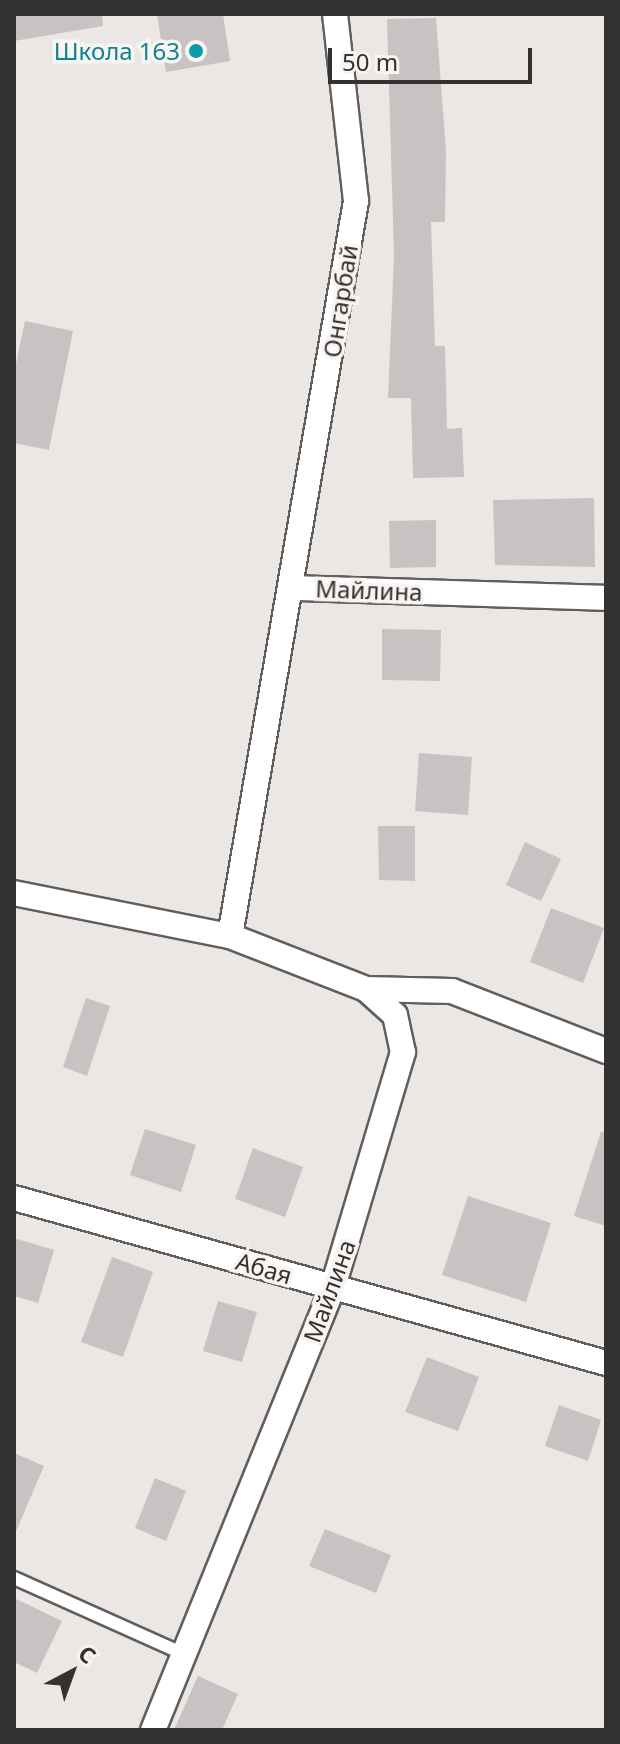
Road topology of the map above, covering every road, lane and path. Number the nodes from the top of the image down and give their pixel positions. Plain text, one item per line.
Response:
1 (335, 14) edge
2 (295, 588) junction
3 (606, 598) edge
4 (14, 893) edge
5 (230, 936) junction
6 (366, 989) junction
7 (606, 1051) edge
8 (14, 1198) edge
9 (333, 1287) junction
10 (606, 1363) edge
11 (14, 1578) edge
12 (184, 1654) junction
13 (153, 1730) edge

1 - 2 street, Онгарбай
2 - 3 street, Майлина
2 - 5 street, Майлина
4 - 5 street, Майлина
5 - 6 street, Майлина
6 - 7 street
6 - 9 street, Майлина
8 - 9 street, Абая
9 - 10 street, Абая
9 - 12 street, Майлина
11 - 12 lane
12 - 13 street, Майлина

